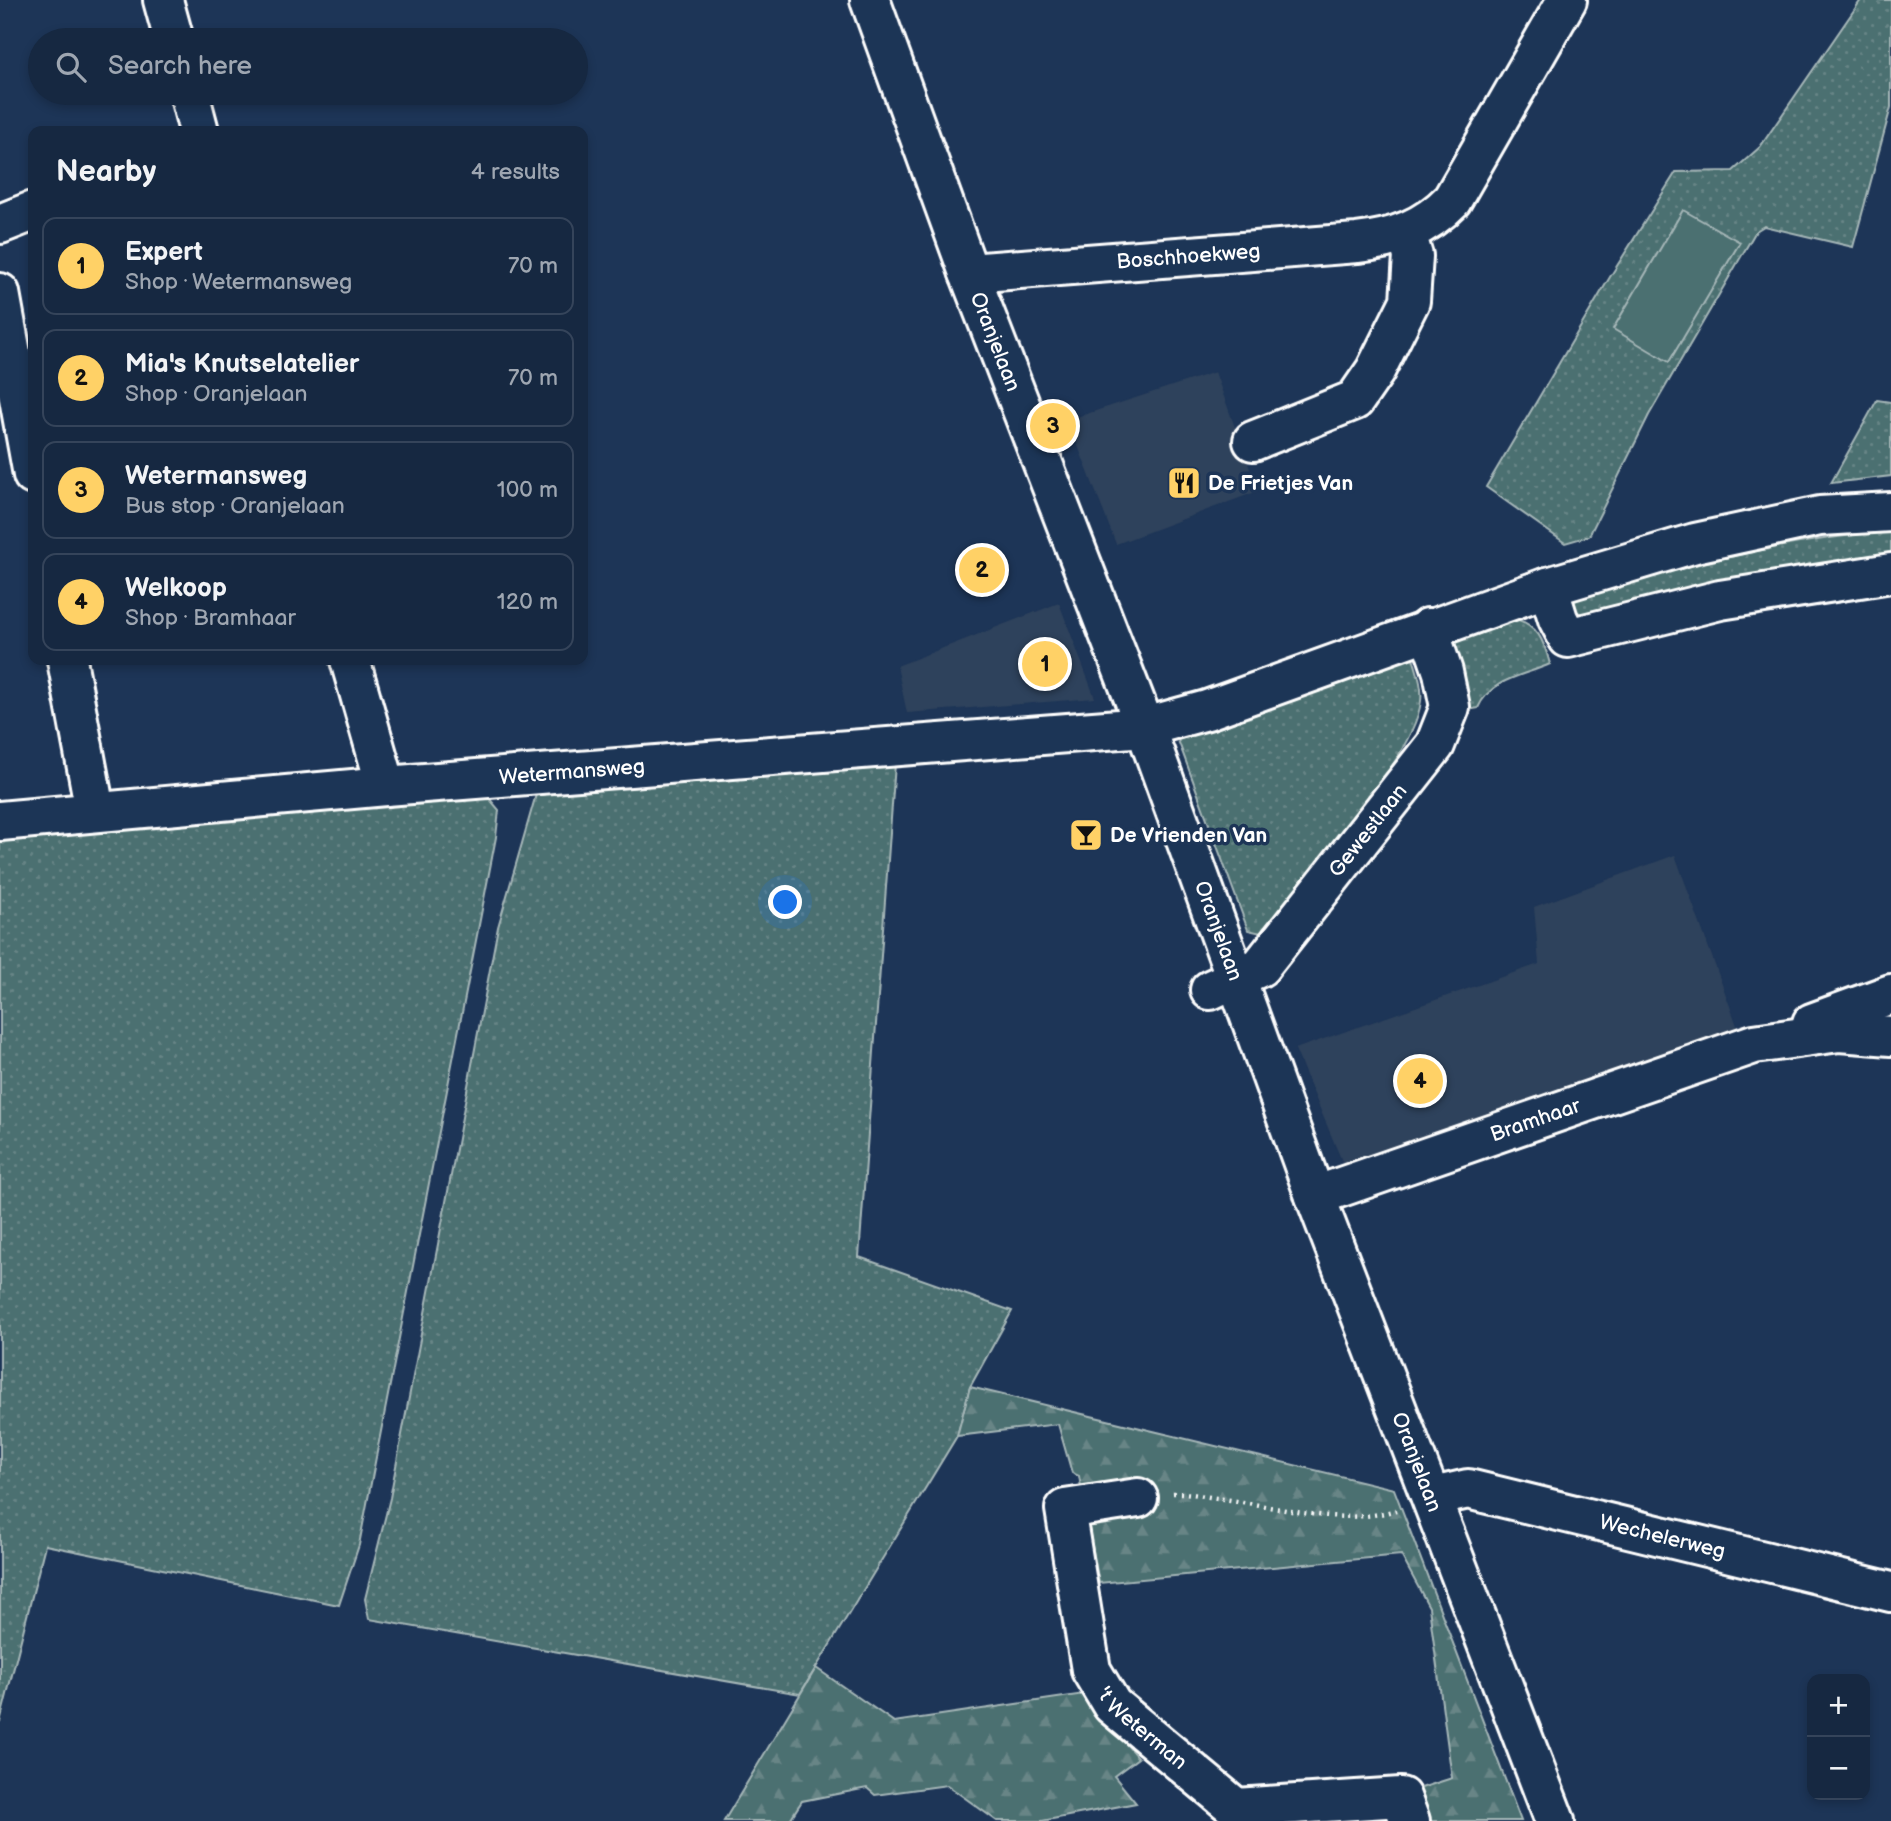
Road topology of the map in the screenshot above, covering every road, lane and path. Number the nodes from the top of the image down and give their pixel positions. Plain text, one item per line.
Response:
1 (163, 0) edge
2 (870, 0) edge
3 (1567, 0) edge
4 (171, 28) edge
5 (192, 105) edge
6 (198, 126) edge
7 (28, 213) edge
8 (0, 224) edge
9 (1406, 233) junction
10 (969, 274) junction
11 (0, 293) edge
12 (1253, 441) dead end
13 (28, 447) edge
14 (1891, 512) edge
15 (1891, 573) edge
16 (1548, 587) junction
17 (1428, 628) junction
18 (68, 665) edge
19 (350, 665) edge
20 (1145, 727) junction
21 (386, 786) junction
22 (94, 811) junction
23 (0, 821) edge
24 (1223, 984) junction
25 (1891, 993) edge
26 (1891, 1036) edge
27 (1754, 1044) junction
28 (1315, 1196) junction
29 (1138, 1498) joint
30 (1420, 1502) junction
31 (1891, 1592) edge
32 (1410, 1821) edge
33 (1555, 1821) edge

1 - 4 street
2 - 10 street, Oranjelaan
3 - 9 street, Boschhoekweg
5 - 6 street
7 - 8 street
9 - 10 street, Boschhoekweg
9 - 12 street
10 - 20 street, Oranjelaan
11 - 13 street
14 - 16 street
15 - 16 street
16 - 17 street
17 - 20 street
17 - 24 street, Gewestlaan
18 - 22 street
19 - 21 street
20 - 21 street, Wetermansweg
20 - 24 street, Oranjelaan
21 - 22 street, Wetermansweg
22 - 23 street, Wetermansweg
24 - 28 street, Oranjelaan
25 - 27 street, Bramhaar
26 - 27 street, Bramhaar
27 - 28 street, Bramhaar
28 - 30 street, Oranjelaan
29 - 30 path
29 - 32 street, 't Weterman
30 - 31 street, Wechelerweg
30 - 33 street, Oranjelaan

